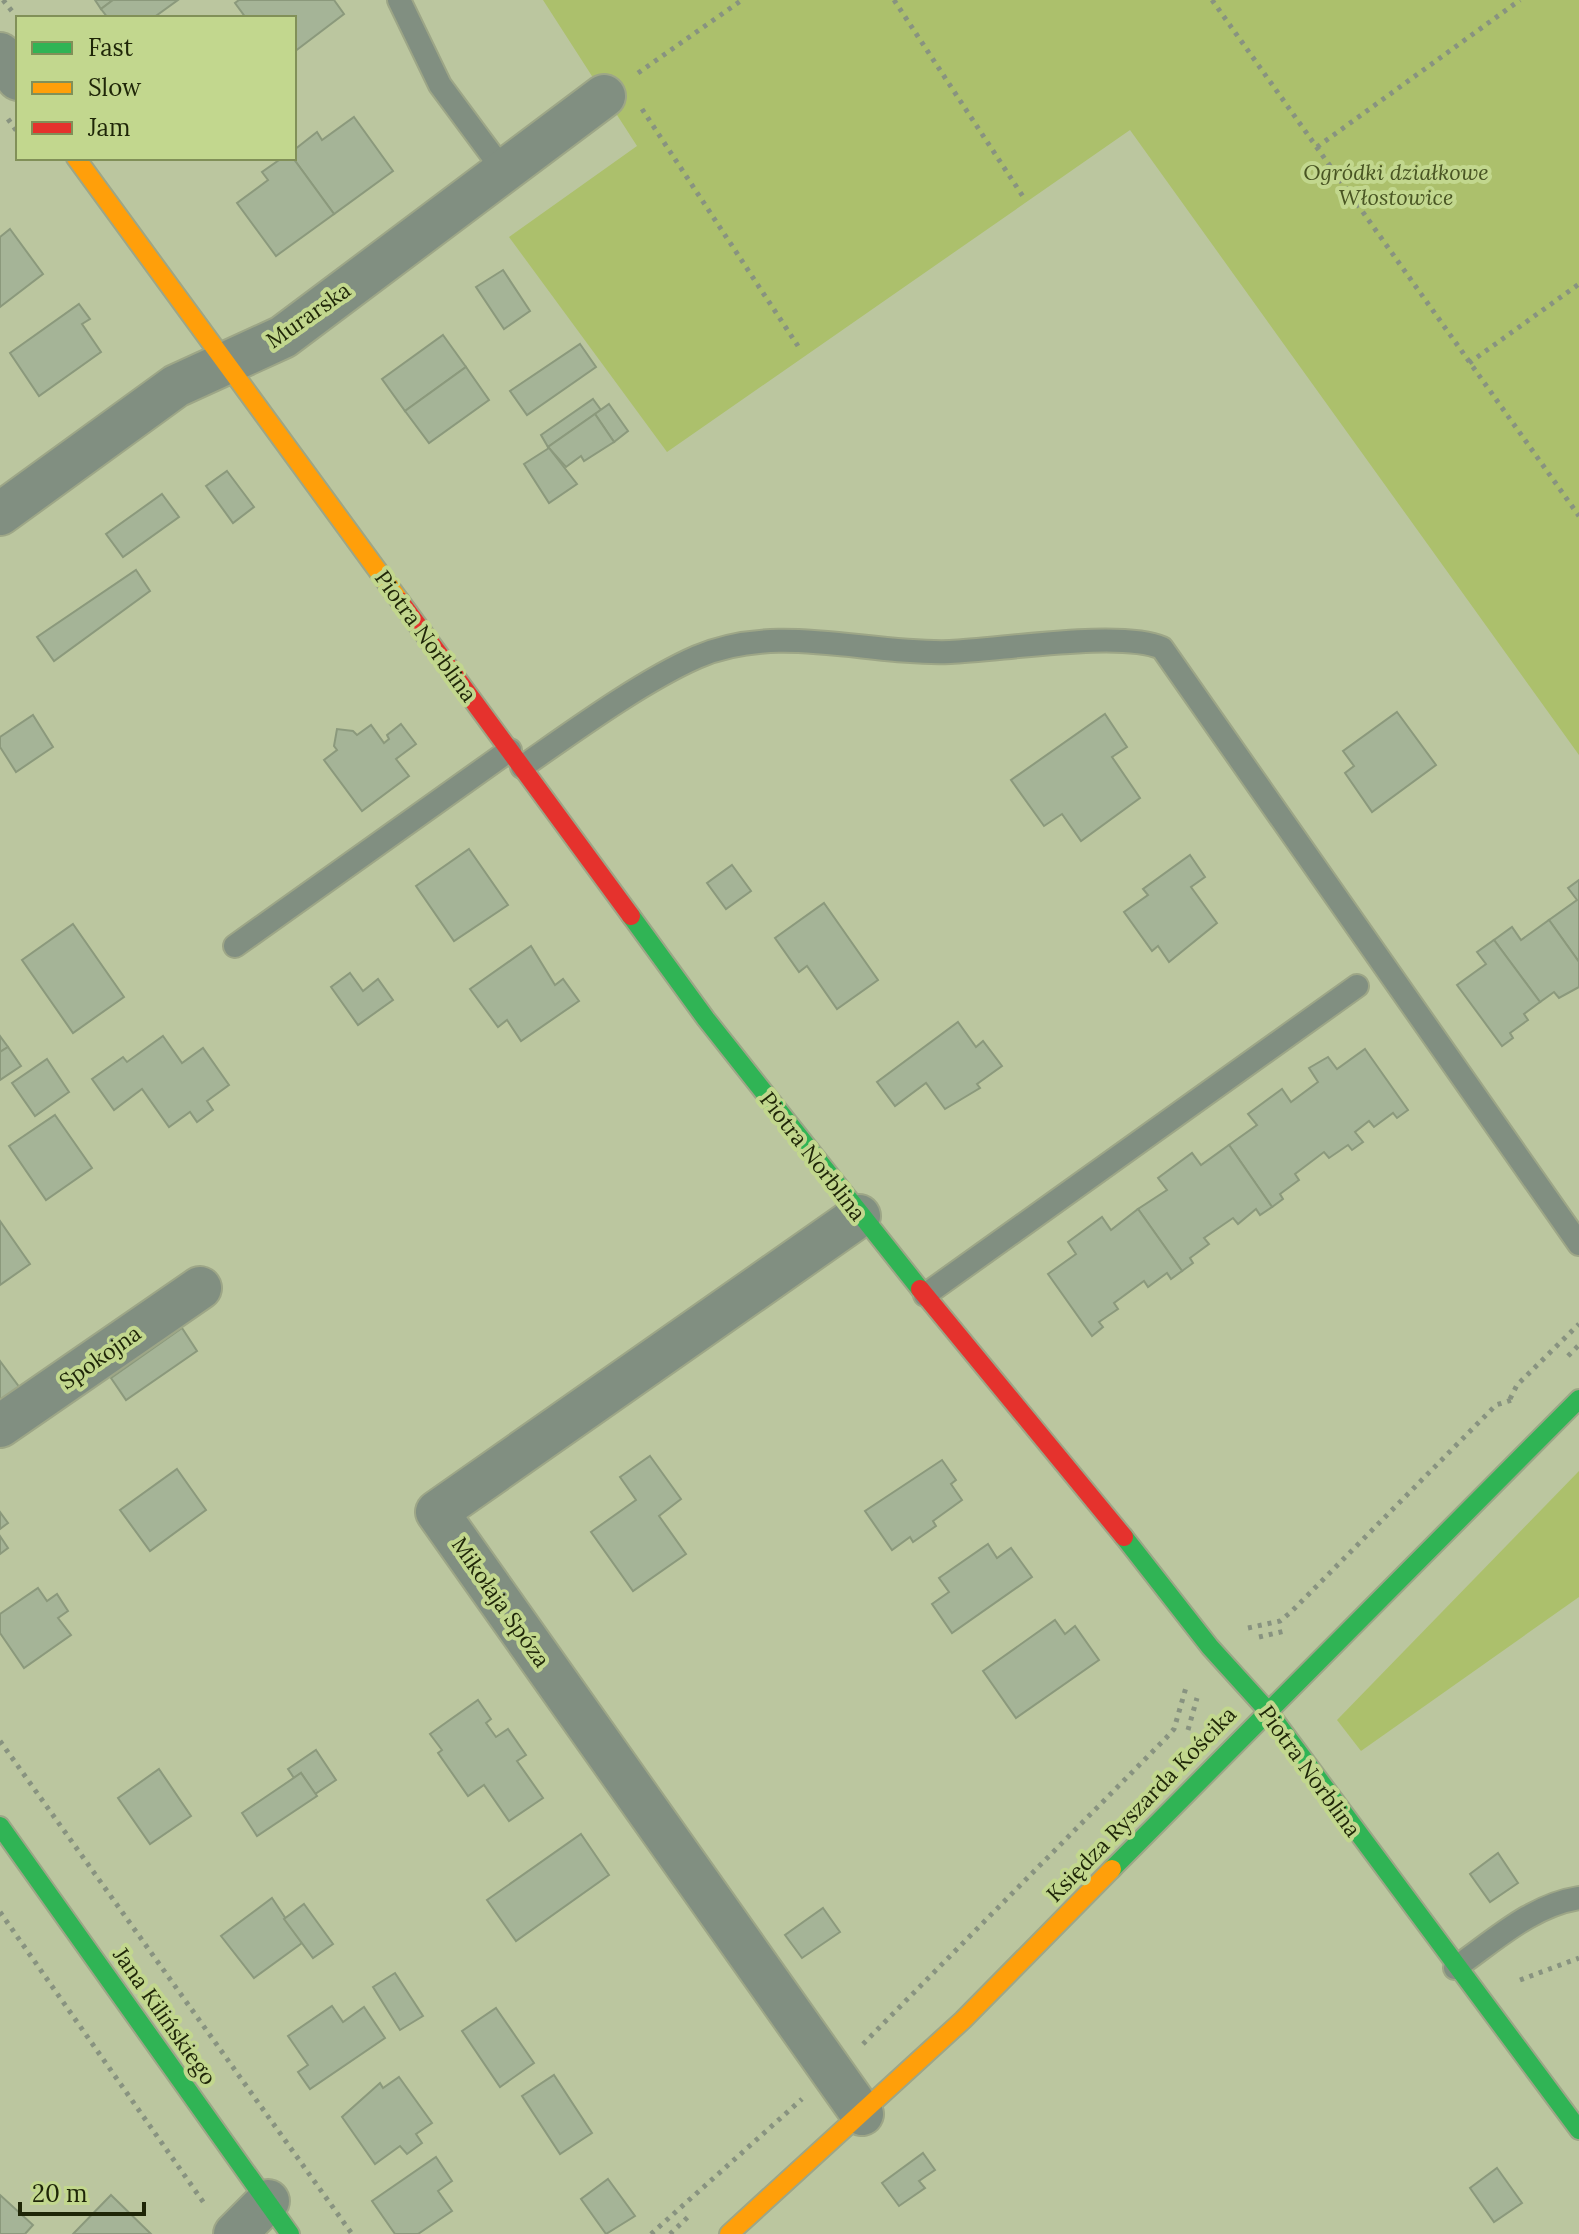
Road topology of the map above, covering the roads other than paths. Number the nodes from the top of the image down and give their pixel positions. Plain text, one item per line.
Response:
1 (399, 0) edge
2 (0, 54) edge
3 (16, 76) edge
4 (614, 89) road end
5 (77, 160) edge
6 (503, 170) junction
7 (224, 361) junction
8 (0, 514) edge
9 (516, 759) junction
10 (235, 946) dead end
11 (1357, 986) dead end
12 (859, 1216) junction
13 (1579, 1244) edge
14 (200, 1288) dead end
15 (925, 1295) junction
16 (1579, 1399) edge
17 (0, 1426) edge
18 (1267, 1710) junction
19 (0, 1826) edge
20 (1579, 1898) edge
21 (1455, 1968) junction
22 (862, 2114) junction
23 (1579, 2130) edge
24 (279, 2217) edge
25 (221, 2221) edge
26 (729, 2234) edge

1 - 6 lane
2 - 3 street
4 - 6 street, Murarska
5 - 7 street, Piotra Norblina
6 - 7 street, Murarska
7 - 8 street, Murarska
7 - 9 street, Piotra Norblina
9 - 10 lane
9 - 12 street, Piotra Norblina
9 - 13 lane
11 - 15 lane
12 - 15 street, Piotra Norblina
12 - 22 street, Mikołaja Spóza
14 - 17 street, Spokojna
15 - 18 street, Piotra Norblina
16 - 18 street, Księdza Ryszarda Kościka
18 - 21 street, Piotra Norblina
18 - 22 street, Księdza Ryszarda Kościka
19 - 24 street, Jana Kilińskiego
20 - 21 lane
21 - 23 street, Piotra Norblina
22 - 26 street, Księdza Ryszarda Kościka
24 - 25 street

